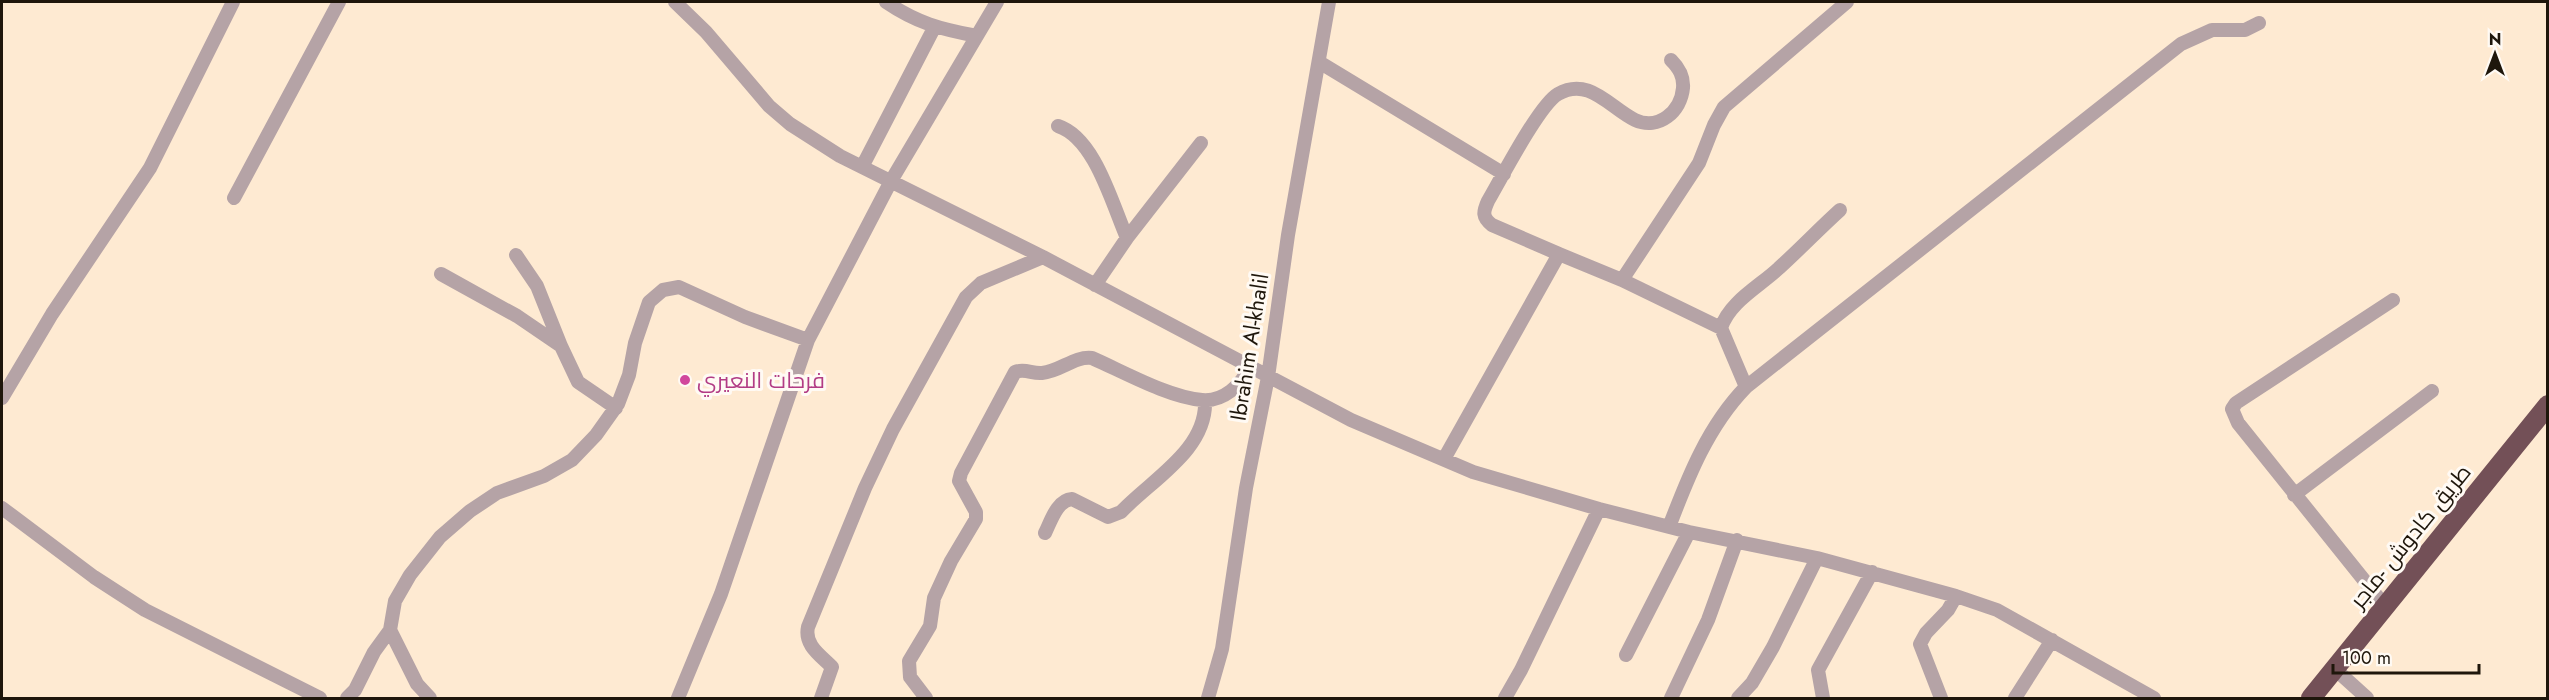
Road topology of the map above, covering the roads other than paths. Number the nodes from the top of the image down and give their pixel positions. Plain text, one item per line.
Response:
1 (233, 2) edge
2 (339, 2) edge
3 (675, 2) edge
4 (886, 2) edge
5 (998, 2) edge
6 (1329, 2) edge
7 (1847, 2) edge
8 (689, 6) edge
9 (2259, 23) dead end
10 (934, 28) junction
11 (977, 36) junction
12 (1671, 60) dead end
13 (1318, 62) junction
14 (1058, 126) dead end
15 (1201, 143) dead end
16 (862, 167) junction
17 (1504, 174) junction
18 (891, 181) junction
19 (234, 198) dead end
20 (1840, 210) dead end
21 (1127, 238) junction
22 (1558, 254) junction
23 (516, 255) dead end
24 (1042, 257) junction
25 (441, 274) dead end
26 (1622, 280) junction
27 (1095, 285) junction
28 (2393, 300) dead end
29 (1721, 328) junction
30 (808, 340) junction
31 (561, 346) junction
32 (1249, 367) junction
33 (1268, 377) junction
34 (1746, 387) junction
35 (2432, 391) dead end
36 (2, 398) edge
37 (1205, 400) junction
38 (2547, 405) edge
39 (616, 408) junction
40 (1444, 459) junction
41 (2294, 495) junction
42 (2, 508) edge
43 (1599, 509) junction
44 (1669, 527) junction
45 (1689, 532) junction
46 (1045, 533) dead end
47 (1737, 540) junction
48 (1817, 558) junction
49 (1872, 572) junction
50 (1956, 596) junction
51 (2384, 605) junction
52 (390, 630) junction
53 (2052, 640) junction
54 (1626, 655) dead end
55 (2335, 669) junction
56 (320, 699) edge
57 (347, 699) edge
58 (430, 699) edge
59 (678, 699) edge
60 (821, 699) edge
61 (926, 699) edge
62 (1208, 699) edge
63 (1505, 699) edge
64 (1671, 699) edge
65 (1738, 699) edge
66 (1822, 699) edge
67 (1941, 699) edge
68 (2015, 699) edge
69 (2154, 699) edge
70 (2311, 699) edge
71 (2367, 699) edge

1 - 36 street
2 - 19 street
3 - 8 street
4 - 10 street
5 - 11 street
6 - 13 street, Ibrahim Al-khalil
7 - 26 street
8 - 16 street
9 - 34 street
10 - 11 street
10 - 16 street
11 - 18 street
12 - 17 street
13 - 17 street
13 - 33 street, Ibrahim Al-khalil
14 - 21 street
15 - 21 street
16 - 18 street
17 - 22 street
18 - 24 street
18 - 30 street
20 - 29 street
21 - 27 street
22 - 26 street
22 - 40 street
23 - 31 street
24 - 27 street
24 - 60 street
25 - 31 street
26 - 29 street
27 - 32 street
28 - 41 street
29 - 34 street
30 - 39 street
30 - 59 street
31 - 39 street
32 - 33 street
32 - 37 street
33 - 40 street
33 - 62 street, Ibrahim Al-khalil
34 - 44 street
35 - 41 street
37 - 46 street
37 - 61 street
38 - 51 highway, طريق كادوش -ماجر
39 - 52 street
40 - 43 street
41 - 51 street
42 - 56 street
43 - 44 street
43 - 63 street
44 - 45 street
45 - 47 street
45 - 54 street
47 - 48 street
47 - 64 street
48 - 49 street
48 - 65 street
49 - 50 street
49 - 66 street
50 - 53 street
50 - 67 street
51 - 55 highway, طريق كادوش -ماجر
52 - 57 street
52 - 58 street
53 - 68 street
53 - 69 street
55 - 70 highway, طريق كادوش -ماجر
55 - 71 street

